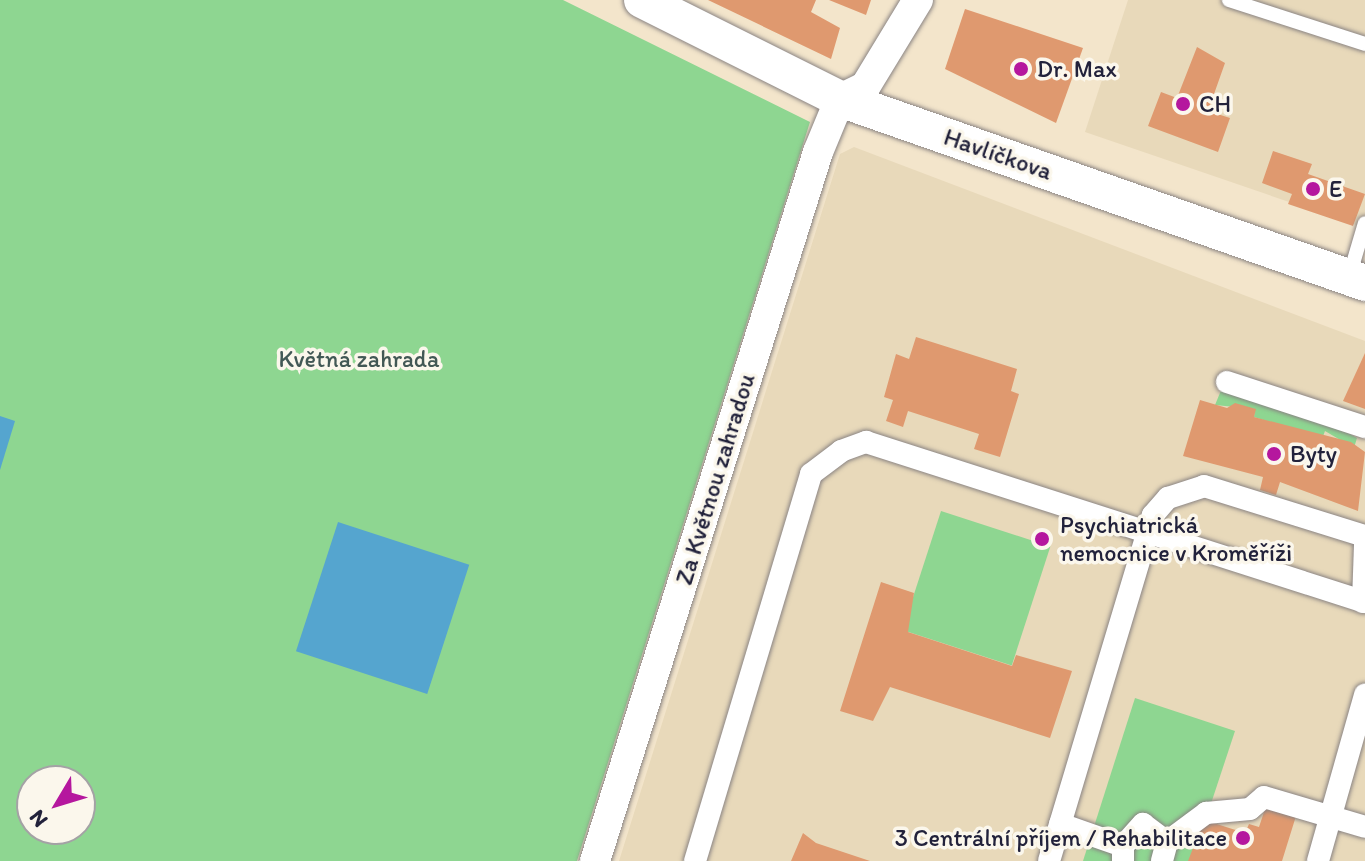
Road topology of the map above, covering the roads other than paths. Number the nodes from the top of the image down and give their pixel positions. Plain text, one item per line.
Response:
1 (642, 0) edge
2 (918, 0) edge
3 (1229, 0) edge
4 (1365, 44) edge
5 (840, 99) junction
6 (1365, 223) edge
7 (1357, 280) edge
8 (1227, 382) dead end
9 (1365, 427) edge
10 (1148, 535) junction
11 (1365, 536) edge
12 (1365, 544) edge
13 (1364, 602) edge
14 (1365, 695) edge
15 (1330, 816) junction
16 (1060, 824) junction
17 (1365, 827) edge
18 (1164, 852) edge
19 (1123, 853) edge
20 (595, 861) edge
21 (695, 861) edge
22 (1049, 861) edge
23 (1318, 861) edge

1 - 5 street, Havlíčkova
2 - 5 street
3 - 4 lane
5 - 7 street, Havlíčkova
5 - 20 street, Za Květnou zahradou
6 - 7 lane
8 - 9 street
10 - 11 street
10 - 13 street
10 - 16 street
10 - 21 street
12 - 13 street
14 - 15 street
15 - 17 street
15 - 18 street
15 - 23 street
16 - 19 street
16 - 22 street
18 - 19 street

